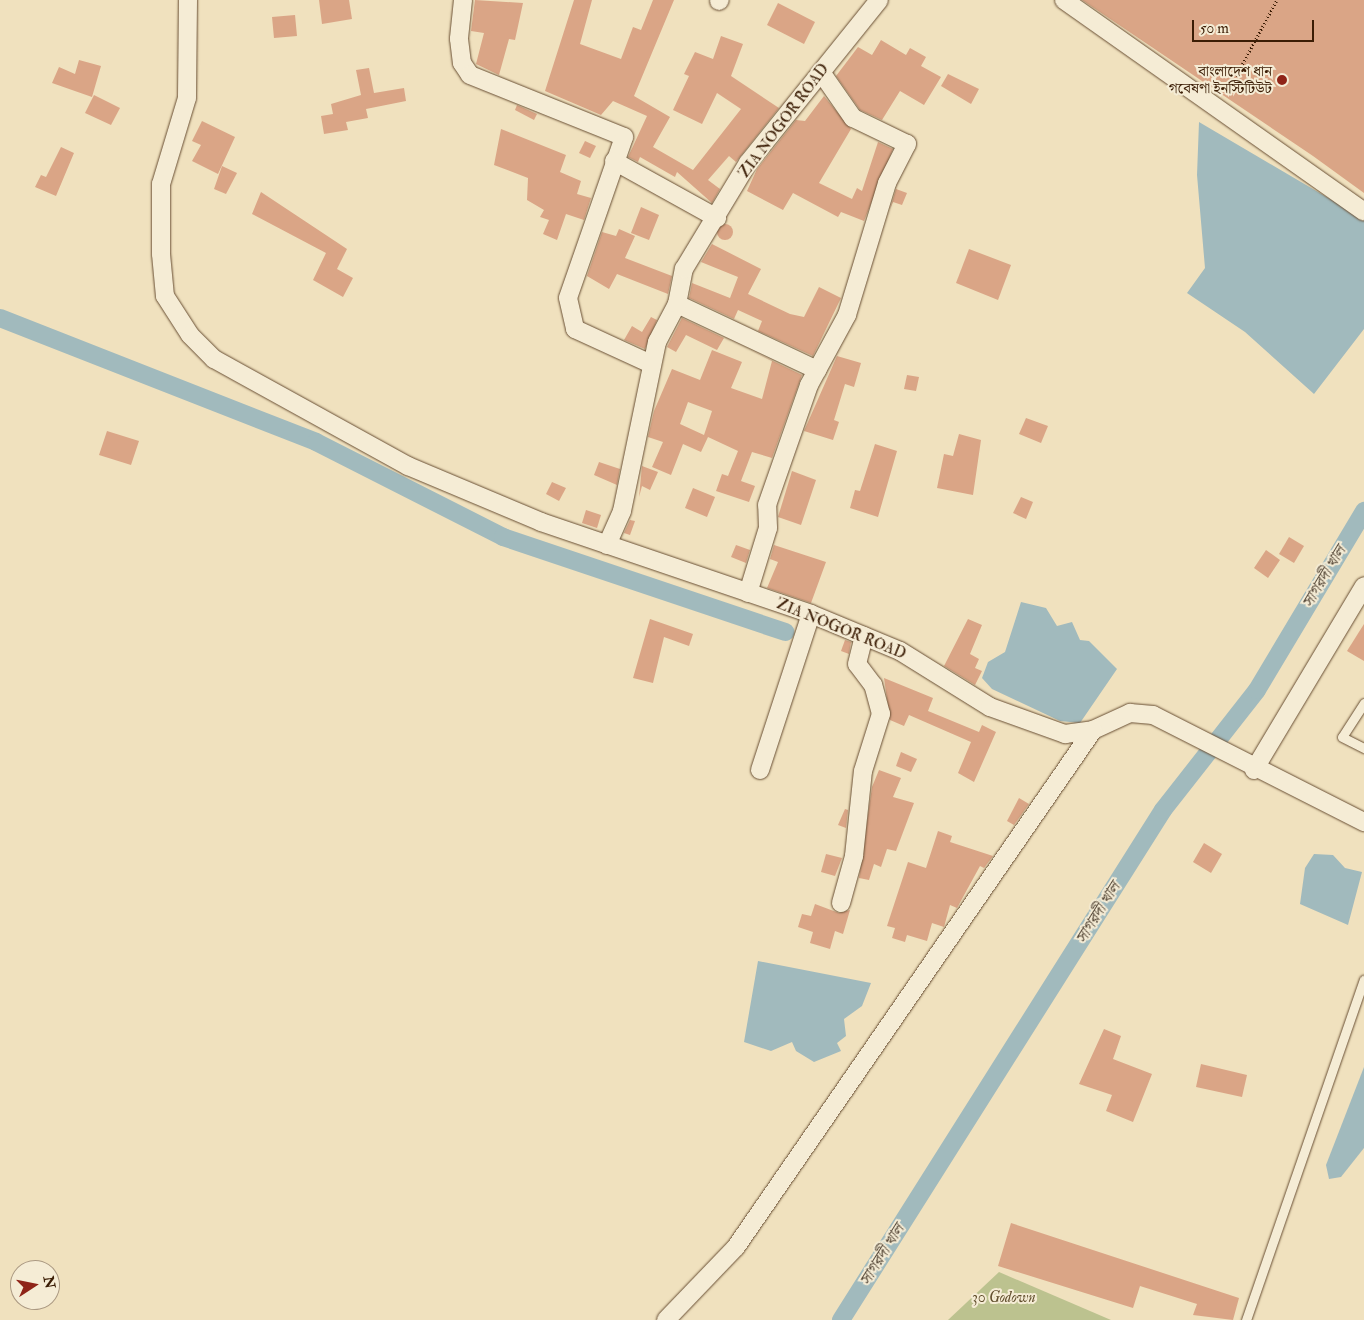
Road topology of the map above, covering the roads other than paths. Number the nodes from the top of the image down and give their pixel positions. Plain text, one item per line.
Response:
1 (188, 0) edge
2 (463, 0) edge
3 (878, 0) edge
4 (1064, 0) edge
5 (820, 72) junction
6 (614, 161) junction
7 (1364, 212) edge
8 (717, 218) junction
9 (677, 304) junction
10 (651, 364) junction
11 (817, 370) junction
12 (607, 545) junction
13 (1364, 586) edge
14 (748, 593) junction
15 (811, 614) junction
16 (864, 636) junction
17 (1364, 703) edge
18 (1093, 730) junction
19 (1364, 748) edge
20 (1249, 767) junction
21 (760, 770) dead end
22 (1364, 822) edge
23 (841, 903) dead end
24 (1364, 980) edge
25 (666, 1320) edge
26 (1246, 1320) edge

1 - 12 street, ZIA NOGOR ROAD
2 - 6 street
3 - 5 street, ZIA NOGOR ROAD
4 - 7 street
5 - 8 street, ZIA NOGOR ROAD
5 - 11 street
6 - 8 street
6 - 10 street
8 - 9 street, ZIA NOGOR ROAD
9 - 10 street, ZIA NOGOR ROAD
9 - 11 street
10 - 12 street, ZIA NOGOR ROAD
11 - 14 street
12 - 14 street, ZIA NOGOR ROAD
13 - 20 street
14 - 15 street, ZIA NOGOR ROAD
15 - 16 street, ZIA NOGOR ROAD
15 - 21 street
16 - 18 street, ZIA NOGOR ROAD
16 - 23 street
17 - 19 lane
18 - 20 street, ZIA NOGOR ROAD
18 - 25 street
20 - 22 street, ZIA NOGOR ROAD
24 - 26 lane

